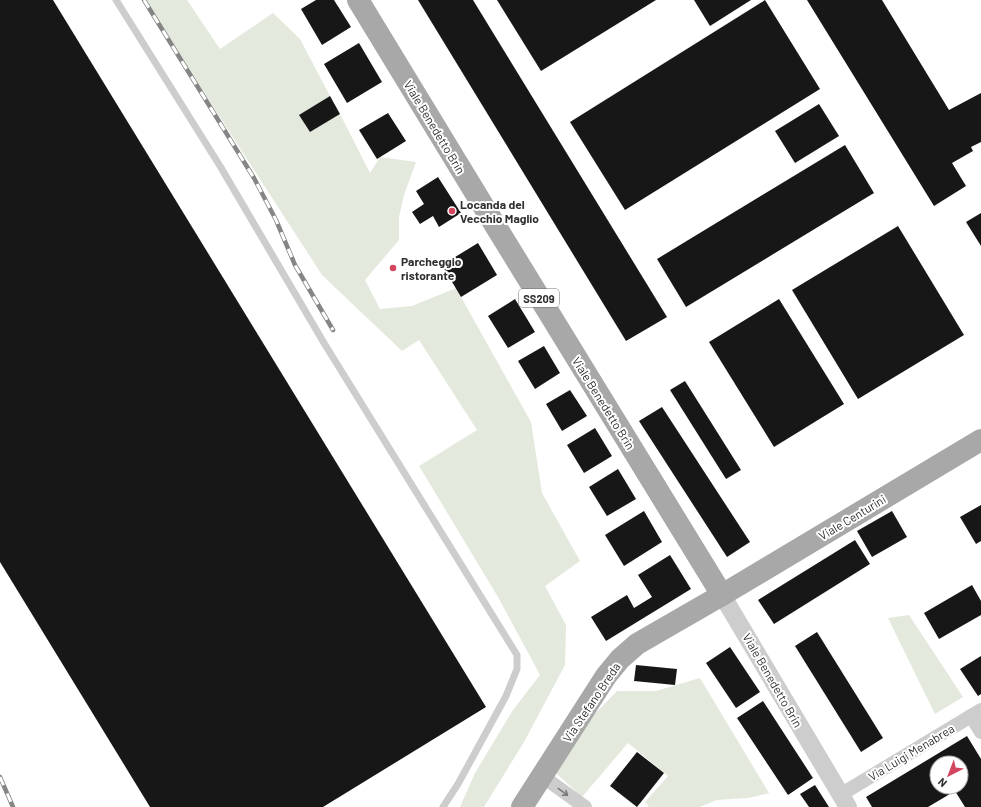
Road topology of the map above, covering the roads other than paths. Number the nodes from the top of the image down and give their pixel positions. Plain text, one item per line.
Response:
1 (116, 0) edge
2 (358, 0) edge
3 (981, 440) edge
4 (722, 594) junction
5 (976, 713) edge
6 (981, 732) edge
7 (542, 776) junction
8 (844, 801) edge
9 (443, 807) edge
10 (522, 807) edge
11 (585, 807) edge

1 - 9 lane
2 - 4 main road, Viale Benedetto Brin / SS209
3 - 4 main road, Viale Centurini
4 - 7 main road, Via Stefano Breda
4 - 8 street, Viale Benedetto Brin
5 - 6 street
5 - 8 street, Via Luigi Menabrea
7 - 10 main road, Via Stefano Breda
7 -> 11 street

